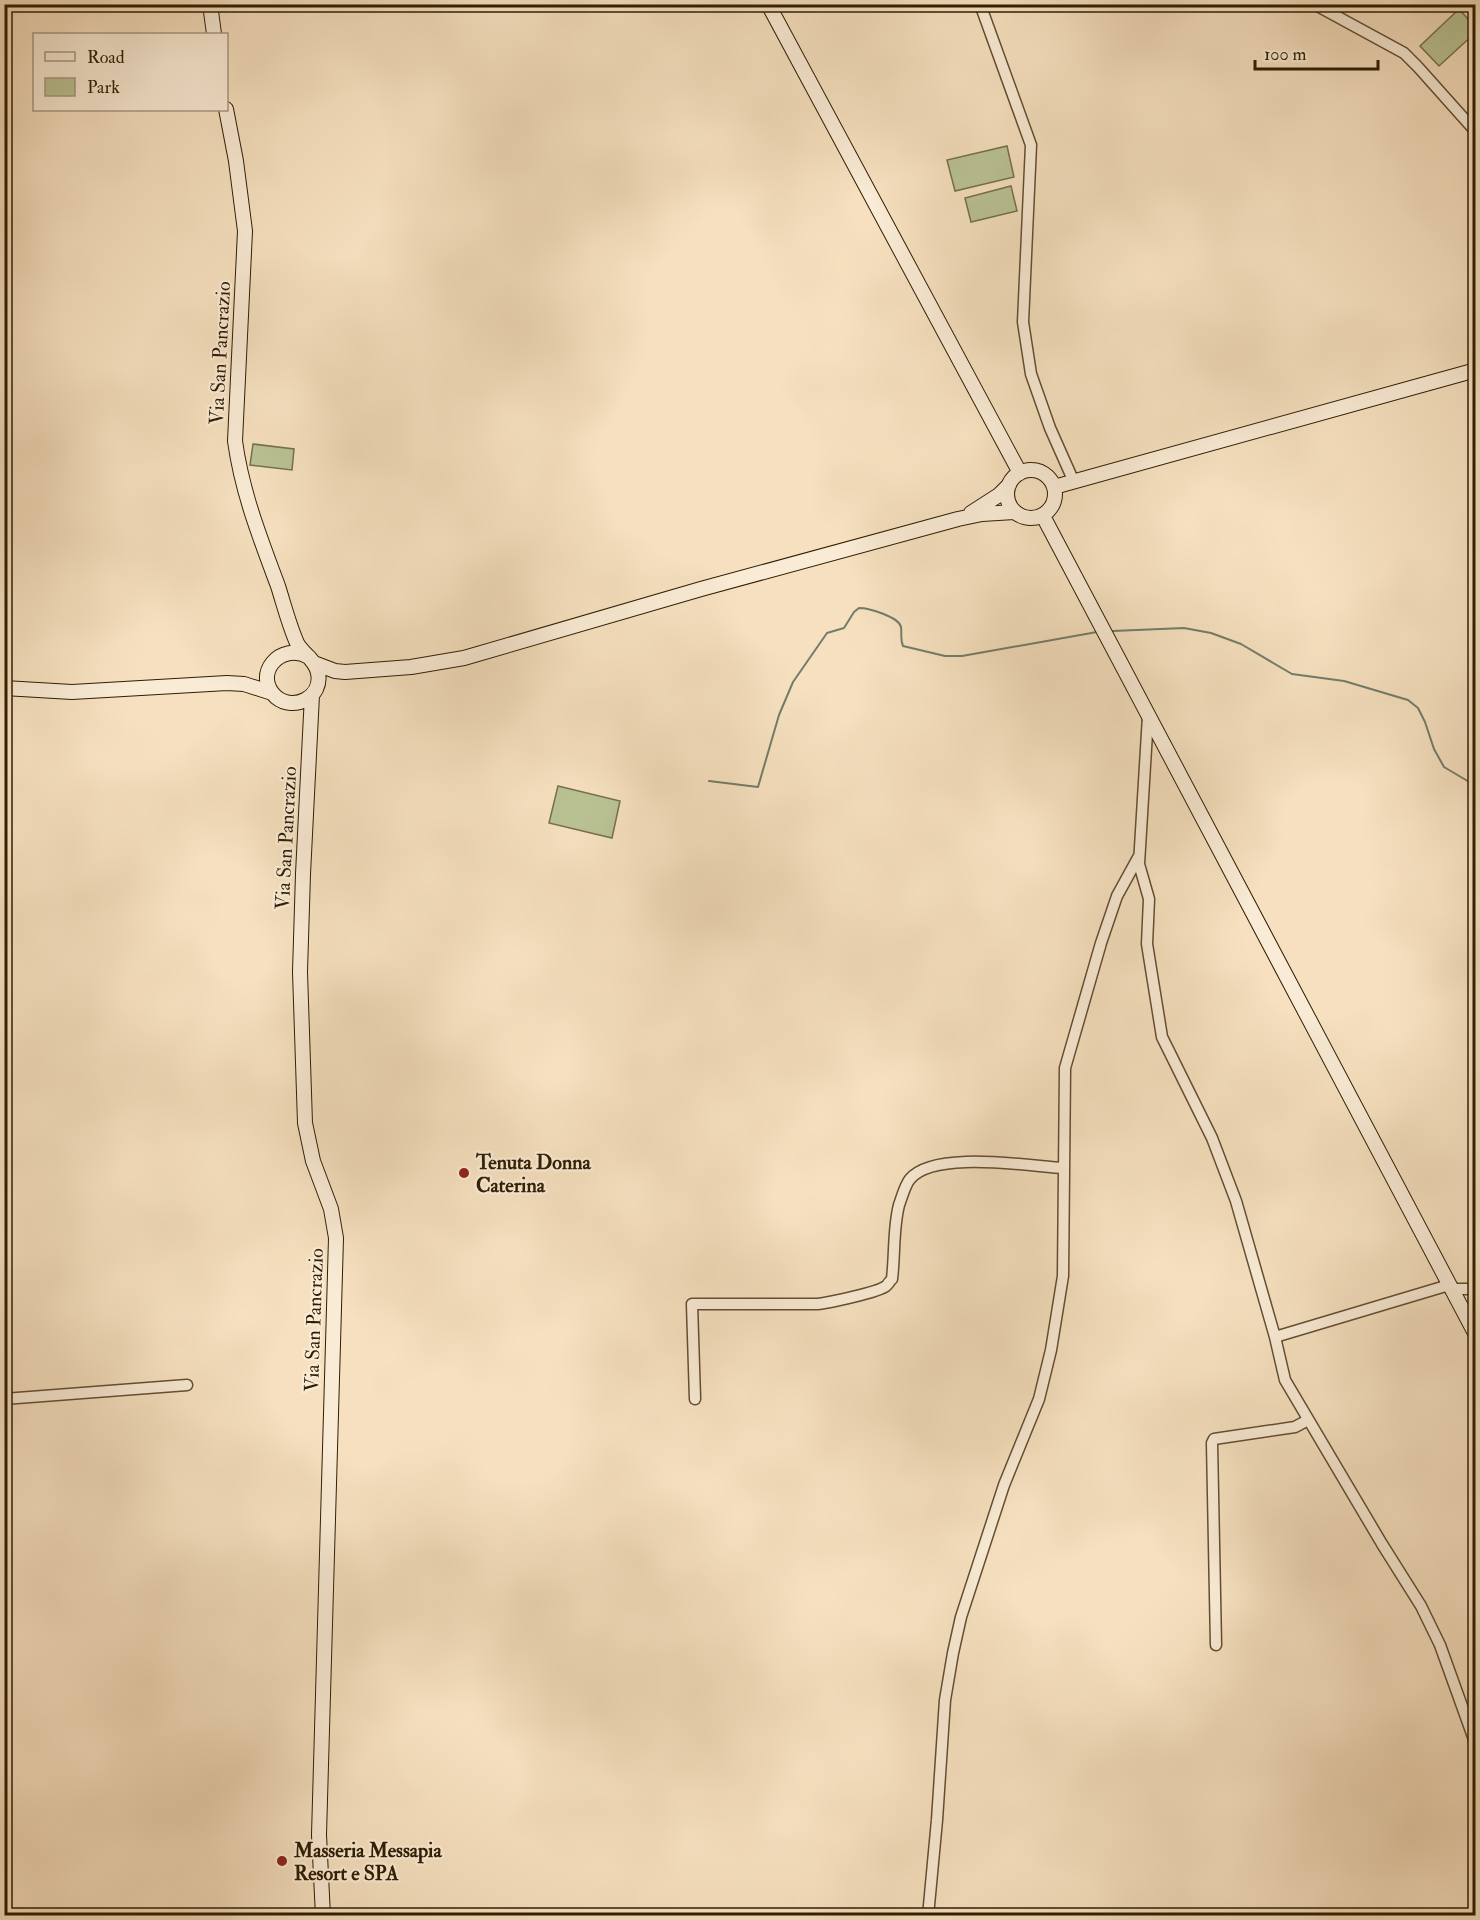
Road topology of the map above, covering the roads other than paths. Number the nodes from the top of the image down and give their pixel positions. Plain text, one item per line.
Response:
1 (210, 4) edge
2 (768, 4) edge
3 (980, 4) edge
4 (1314, 4) edge
5 (214, 33) edge
6 (226, 111) edge
7 (1476, 132) edge
8 (1476, 370) edge
9 (1020, 473) junction
10 (1074, 482) junction
11 (1009, 485) junction
12 (1054, 487) junction
13 (1014, 512) junction
14 (1043, 516) junction
15 (958, 519) junction
16 (292, 627) junction
17 (312, 660) junction
18 (273, 663) junction
19 (370, 671) junction
20 (227, 683) junction
21 (4, 688) edge
22 (315, 691) junction
23 (272, 693) junction
24 (297, 703) junction
25 (1148, 716) junction
26 (312, 730) junction
27 (1140, 855) junction
28 (1064, 1168) junction
29 (1450, 1287) junction
30 (1476, 1289) edge
31 (1476, 1335) edge
32 (1275, 1337) junction
33 (187, 1385) dead end
34 (4, 1398) edge
35 (695, 1399) dead end
36 (1308, 1420) junction
37 (1216, 1645) dead end
38 (1476, 1745) edge
39 (323, 1916) edge
40 (928, 1916) edge

1 - 5 main road
2 - 9 main road
3 - 10 street
4 - 7 street
6 - 16 main road, Via San Pancrazio
8 - 10 main road
9 - 11 main road
9 - 12 main road
10 - 12 main road
11 - 13 main road
11 - 15 main road
12 - 14 main road
13 - 14 main road
13 - 15 main road
14 - 25 main road
15 - 19 main road
16 - 17 main road, Via San Pancrazio
16 - 18 main road
17 - 18 main road
17 - 19 main road
17 - 22 main road
18 - 20 main road
18 - 23 main road
19 - 22 main road
20 - 21 main road
20 - 23 main road
22 - 24 main road
22 - 26 main road, Via San Pancrazio
23 - 24 main road
24 - 26 main road
25 - 27 street
25 - 29 main road
26 - 39 main road, Via San Pancrazio
27 - 28 street
27 - 32 street
28 - 35 street
28 - 40 street
29 - 30 street
29 - 31 main road
29 - 32 street
32 - 36 street
33 - 34 street
36 - 37 street
36 - 38 street

